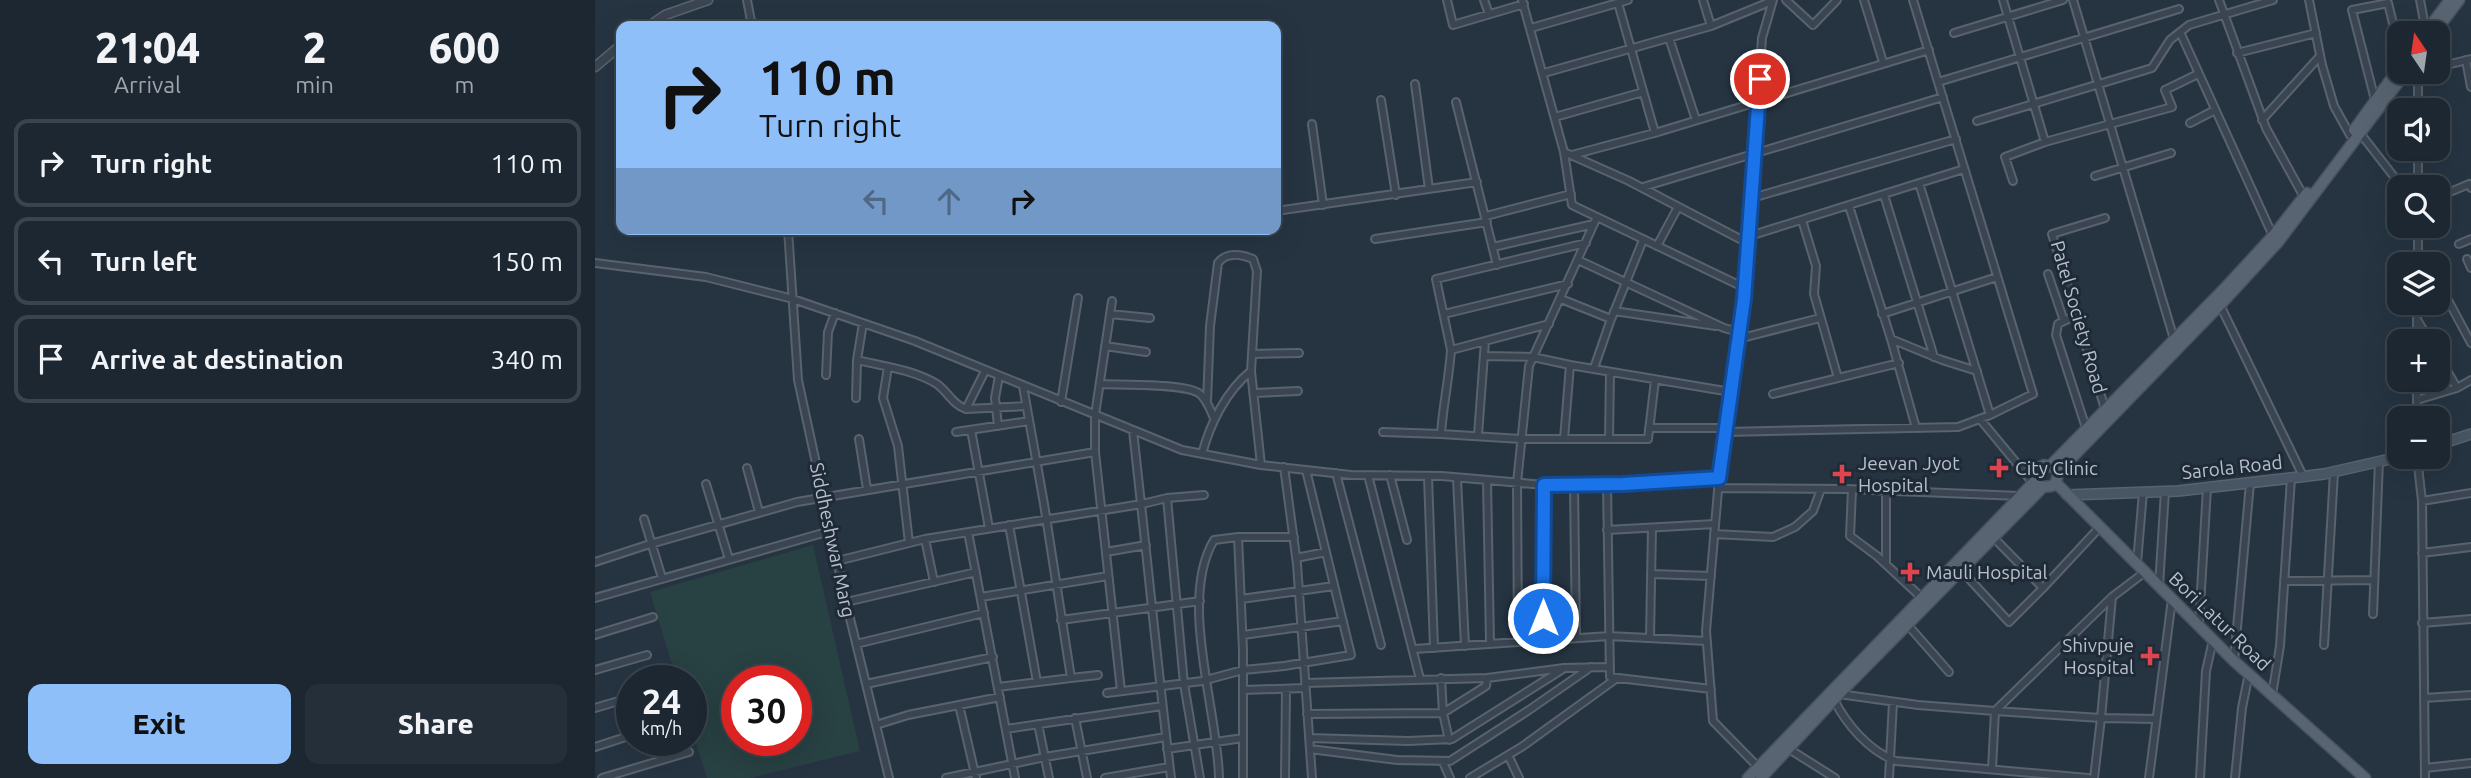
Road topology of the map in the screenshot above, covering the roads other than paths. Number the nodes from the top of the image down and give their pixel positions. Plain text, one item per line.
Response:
1 (708, 0) edge
2 (747, 0) edge
3 (1447, 0) edge
4 (1484, 0) edge
5 (1628, 0) edge
6 (1703, 0) edge
7 (1772, 0) edge
8 (1786, 0) edge
9 (1837, 0) edge
10 (1864, 0) edge
11 (1913, 0) edge
12 (2003, 0) edge
13 (2063, 0) edge
14 (2073, 0) edge
15 (2219, 0) edge
16 (2273, 0) edge
17 (2309, 0) edge
18 (2420, 0) edge
19 (2450, 0) edge
20 (2459, 0) edge
21 (1523, 2) edge
22 (1618, 3) junction
23 (2179, 9) dead end
24 (1489, 14) junction
25 (2224, 14) junction
26 (2008, 17) junction
27 (656, 21) edge
28 (751, 21) edge
29 (2392, 21) edge
30 (2423, 21) edge
31 (2434, 21) edge
32 (2443, 21) edge
33 (1711, 26) junction
34 (1531, 28) junction
35 (2180, 32) junction
36 (1954, 33) dead end
37 (2316, 33) junction
38 (1669, 38) junction
39 (2085, 39) junction
40 (616, 49) edge
41 (1631, 49) junction
42 (1929, 50) junction
43 (2237, 53) junction
44 (2321, 56) junction
45 (2020, 57) junction
46 (2468, 60) edge
47 (1884, 62) junction
48 (2450, 64) edge
49 (595, 67) edge
50 (1544, 73) junction
51 (2198, 74) junction
52 (1938, 82) junction
53 (1415, 84) dead end
54 (2098, 84) junction
55 (2387, 84) edge
56 (2396, 84) edge
57 (2471, 87) edge
58 (1643, 92) junction
59 (1943, 97) junction
60 (1381, 100) dead end
61 (1758, 100) junction
62 (2375, 100) junction
63 (1456, 102) dead end
64 (2033, 104) junction
65 (2215, 110) junction
66 (1555, 117) junction
67 (1696, 120) junction
68 (2262, 120) junction
69 (1977, 121) dead end
70 (2190, 123) dead end
71 (1311, 124) dead end
72 (2110, 125) junction
73 (1655, 133) junction
74 (2355, 134) junction
75 (1955, 139) junction
76 (2045, 142) junction
77 (1565, 152) junction
78 (1755, 153) junction
79 (2171, 153) dead end
80 (1572, 155) junction
81 (2122, 168) junction
82 (1964, 169) junction
83 (2391, 175) edge
84 (2095, 176) dead end
85 (1476, 181) junction
86 (2013, 181) dead end
87 (1919, 183) junction
88 (2470, 185) edge
89 (1642, 188) junction
90 (1429, 189) junction
91 (2450, 192) edge
92 (1571, 194) junction
93 (1395, 195) junction
94 (1884, 195) junction
95 (2304, 197) junction
96 (1752, 198) junction
97 (1323, 205) junction
98 (1678, 206) junction
99 (1849, 206) junction
100 (1281, 210) edge
101 (2105, 218) dead end
102 (1486, 219) junction
103 (1595, 220) junction
104 (1802, 220) junction
105 (788, 235) edge
106 (1749, 236) junction
107 (2273, 236) junction
108 (1375, 239) dead end
109 (2471, 239) edge
110 (1643, 240) junction
111 (1585, 243) junction
112 (2459, 244) dead end
113 (1657, 246) junction
114 (1493, 247) junction
115 (2467, 259) dead end
116 (1578, 260) junction
117 (595, 263) edge
118 (1497, 265) junction
119 (2471, 268) edge
120 (2048, 274) dead end
121 (1997, 277) junction
122 (1627, 282) junction
123 (1568, 284) junction
124 (1745, 288) junction
125 (1953, 291) junction
126 (1078, 298) dead end
127 (793, 299) junction
128 (1561, 299) junction
129 (1112, 301) dead end
130 (1917, 301) junction
131 (2450, 304) edge
132 (2220, 305) junction
133 (1614, 311) junction
134 (835, 313) junction
135 (1110, 314) junction
136 (1444, 314) junction
137 (1882, 314) junction
138 (2076, 315) junction
139 (2417, 315) edge
140 (1150, 317) dead end
141 (1820, 318) junction
142 (1611, 319) junction
143 (2417, 320) junction
144 (2064, 321) junction
145 (863, 323) junction
146 (1549, 324) junction
147 (1724, 328) junction
148 (2417, 329) edge
149 (2423, 329) edge
150 (1739, 336) junction
151 (1891, 339) junction
152 (2174, 339) junction
153 (1485, 341) junction
154 (2471, 343) edge
155 (1105, 346) junction
156 (1451, 350) junction
157 (1146, 352) dead end
158 (1299, 353) dead end
159 (1252, 354) junction
160 (1484, 356) junction
161 (1533, 357) junction
162 (1934, 357) junction
163 (857, 360) junction
164 (1899, 363) junction
165 (1570, 365) junction
166 (888, 368) junction
167 (1594, 368) junction
168 (1977, 370) junction
169 (985, 371) junction
170 (1251, 371) junction
171 (1610, 372) junction
172 (826, 374) dead end
173 (999, 376) junction
174 (2450, 376) edge
175 (1838, 378) junction
176 (1655, 380) junction
177 (2471, 380) edge
178 (1100, 384) junction
179 (1023, 386) junction
180 (2457, 388) junction
181 (1298, 391) dead end
182 (1731, 392) junction
183 (2417, 392) edge
184 (1254, 393) junction
185 (1773, 394) dead end
186 (856, 398) dead end
187 (2417, 400) junction
188 (1061, 402) junction
189 (1207, 402) junction
190 (1026, 406) junction
191 (2417, 406) edge
192 (996, 408) junction
193 (2105, 409) junction
194 (966, 410) junction
195 (1095, 415) junction
196 (1990, 415) junction
197 (1214, 418) junction
198 (1980, 419) junction
199 (1029, 421) junction
200 (998, 426) junction
201 (1650, 428) junction
202 (1916, 428) junction
203 (2087, 428) junction
204 (971, 430) junction
205 (1133, 430) junction
206 (1726, 430) junction
207 (956, 432) dead end
208 (1383, 432) dead end
209 (1441, 434) junction
210 (2471, 434) edge
211 (1478, 435) junction
212 (859, 439) dead end
213 (1521, 439) junction
214 (1564, 439) junction
215 (1609, 439) junction
216 (2450, 441) edge
217 (1095, 452) junction
218 (1202, 454) junction
219 (2387, 459) edge
220 (1036, 461) junction
221 (2379, 461) junction
222 (1261, 465) junction
223 (1284, 467) junction
224 (747, 468) dead end
225 (2418, 469) edge
226 (979, 470) junction
227 (1306, 470) junction
228 (2334, 472) junction
229 (1336, 473) junction
230 (2055, 473) junction
231 (1368, 475) junction
232 (1390, 475) junction
233 (1428, 476) junction
234 (2303, 477) junction
235 (1457, 478) junction
236 (1719, 478) junction
237 (2291, 478) junction
238 (1487, 480) junction
239 (902, 483) junction
240 (1517, 483) junction
241 (2037, 483) junction
242 (2250, 483) junction
243 (706, 484) dead end
244 (1607, 484) junction
245 (1544, 485) junction
246 (1574, 485) junction
247 (1718, 488) junction
248 (2207, 488) junction
249 (867, 489) junction
250 (1821, 489) junction
251 (1853, 490) junction
252 (1886, 491) junction
253 (2165, 491) junction
254 (2143, 492) junction
255 (2471, 493) edge
256 (1204, 495) dead end
257 (2067, 495) junction
258 (2020, 496) junction
259 (823, 497) junction
260 (1167, 498) junction
261 (2422, 501) junction
262 (1142, 505) junction
263 (1101, 511) junction
264 (759, 512) junction
265 (644, 519) dead end
266 (1046, 520) junction
267 (718, 524) junction
268 (1715, 524) junction
269 (1009, 525) junction
270 (989, 528) junction
271 (1652, 528) junction
272 (2099, 528) junction
273 (1608, 530) junction
274 (830, 531) junction
275 (968, 532) junction
276 (1714, 534) junction
277 (1238, 537) junction
278 (1294, 537) junction
279 (1994, 538) junction
280 (925, 539) junction
281 (1407, 540) dead end
282 (651, 543) junction
283 (909, 543) junction
284 (1146, 545) junction
285 (2471, 547) edge
286 (1106, 552) junction
287 (1326, 552) junction
288 (2422, 553) junction
289 (1296, 558) junction
290 (729, 559) junction
291 (837, 561) junction
292 (595, 562) edge
293 (1886, 564) junction
294 (2141, 569) junction
295 (1962, 571) junction
296 (976, 572) junction
297 (1651, 574) junction
298 (1108, 576) junction
299 (1711, 576) junction
300 (662, 578) junction
301 (2327, 580) junction
302 (2374, 580) junction
303 (934, 582) junction
304 (2284, 582) junction
305 (1056, 583) junction
306 (1334, 586) junction
307 (2159, 586) junction
308 (2043, 588) junction
309 (1021, 589) junction
310 (1299, 592) junction
311 (981, 597) junction
312 (2112, 597) junction
313 (595, 598) edge
314 (1241, 598) junction
315 (1922, 598) junction
316 (2172, 598) junction
317 (846, 601) junction
318 (1200, 601) junction
319 (1176, 604) junction
320 (1151, 607) junction
321 (1114, 612) junction
322 (984, 613) junction
323 (2373, 614) dead end
324 (653, 617) dead end
325 (2471, 619) edge
326 (1061, 620) junction
327 (1343, 621) junction
328 (2422, 623) junction
329 (1907, 624) junction
330 (2199, 624) junction
331 (1301, 628) junction
332 (595, 635) edge
333 (1243, 635) junction
334 (1609, 636) junction
335 (1576, 637) junction
336 (1650, 638) junction
337 (2214, 638) junction
338 (1545, 639) junction
339 (1518, 640) junction
340 (1707, 641) junction
341 (856, 643) junction
342 (1490, 643) junction
343 (1381, 645) dead end
344 (2324, 645) dead end
345 (1465, 646) junction
346 (1434, 648) junction
347 (1414, 649) junction
348 (647, 655) dead end
349 (993, 657) junction
350 (2234, 661) junction
351 (1304, 662) junction
352 (1591, 667) junction
353 (1609, 667) junction
354 (1564, 668) junction
355 (595, 670) edge
356 (1243, 670) junction
357 (1949, 672) dead end
358 (2249, 673) junction
359 (1098, 674) dead end
360 (1617, 677) junction
361 (1070, 678) junction
362 (1441, 678) junction
363 (1487, 678) junction
364 (1420, 679) junction
365 (1205, 680) junction
366 (1037, 682) junction
367 (866, 684) junction
368 (1184, 684) junction
369 (1305, 686) junction
370 (998, 687) junction
371 (1160, 687) junction
372 (1286, 689) junction
373 (1711, 689) junction
374 (1243, 690) junction
375 (1121, 691) junction
376 (1107, 693) dead end
377 (2272, 695) junction
378 (2471, 695) edge
379 (1000, 697) junction
380 (1836, 697) junction
381 (2424, 698) junction
382 (616, 702) edge
383 (1893, 702) junction
384 (959, 705) junction
385 (1162, 706) junction
386 (595, 708) edge
387 (1995, 711) junction
388 (1443, 713) junction
389 (1307, 714) junction
390 (1076, 718) junction
391 (2101, 718) junction
392 (2156, 719) junction
393 (1038, 724) junction
394 (876, 725) junction
395 (1006, 729) junction
396 (1166, 737) junction
397 (1243, 738) junction
398 (1309, 738) junction
399 (616, 740) edge
400 (1449, 740) junction
401 (1217, 742) junction
402 (1194, 745) junction
403 (595, 747) edge
404 (1167, 749) junction
405 (1789, 749) junction
406 (1310, 750) junction
407 (1082, 751) junction
408 (1508, 755) junction
409 (676, 756) edge
410 (1045, 757) junction
411 (1891, 759) junction
412 (1443, 762) junction
413 (2471, 763) edge
414 (1012, 764) junction
415 (1169, 767) junction
416 (2425, 768) junction
417 (1992, 769) junction
418 (1760, 773) edge
419 (976, 775) edge
420 (602, 778) edge
421 (889, 778) edge
422 (946, 778) edge
423 (1015, 778) edge
424 (1049, 778) edge
425 (1087, 778) edge
426 (1105, 778) edge
427 (1171, 778) edge
428 (1200, 778) edge
429 (1219, 778) edge
430 (1243, 778) edge
431 (1285, 778) edge
432 (1312, 778) edge
433 (1450, 778) edge
434 (1470, 778) edge
435 (1519, 778) edge
436 (1748, 778) edge
437 (1835, 778) edge
438 (1889, 778) edge
439 (2085, 778) edge
440 (2094, 778) edge
441 (2149, 778) edge
442 (2200, 778) edge
443 (2235, 778) edge
444 (2365, 778) edge
445 (2425, 778) edge

1 - 27 street
2 - 28 street
3 - 24 street
4 - 24 street
5 - 22 street
6 - 33 street
7 - 33 street
7 - 61 street
8 - 9 street
10 - 47 street
11 - 42 street
12 - 26 street
13 - 26 street
14 - 39 street
15 - 25 street
16 - 25 street
17 - 37 street
18 - 30 street
19 - 31 main road
20 - 32 main road
21 - 24 street
21 - 34 street
22 - 34 street
22 - 41 street
23 - 39 street
25 - 35 street
25 - 43 street
26 - 36 street
26 - 45 street
29 - 62 street
33 - 38 street
34 - 50 street
35 - 51 street
35 - 54 street
37 - 43 street
37 - 44 street
38 - 41 street
38 - 67 street
39 - 45 street
39 - 54 street
40 - 49 street
41 - 50 street
41 - 58 street
42 - 47 street
42 - 52 street
43 - 68 street
44 - 68 street
44 - 74 street
45 - 52 street
45 - 64 street
46 - 48 street
46 - 57 street
47 - 61 street
50 - 66 street
51 - 65 street
51 - 72 street
52 - 59 street
53 - 90 street
54 - 64 street
54 - 72 street
55 - 62 main road
56 - 74 main road
58 - 66 street
58 - 73 street
59 - 75 street
59 - 78 street
60 - 93 street
61 - 67 street
61 - 78 street
62 - 74 main road
63 - 85 street
64 - 69 street
64 - 76 street
65 - 70 street
65 - 107 street
66 - 77 street
67 - 73 street
68 - 95 street
71 - 97 street
72 - 76 street
72 - 81 street
73 - 80 street
74 - 83 street
74 - 95 main road
74 - 132 main road
75 - 82 street
75 - 96 street
76 - 86 street
77 - 80 street
77 - 92 street
78 - 89 street
78 - 96 street
79 - 81 street
80 - 89 street
81 - 84 street
81 - 152 street
82 - 87 street
82 - 121 street
85 - 90 street
85 - 102 street
87 - 94 street
87 - 125 street
88 - 91 street
89 - 98 street
90 - 93 street
92 - 102 street
92 - 103 street
93 - 97 street
94 - 99 street
94 - 130 street
95 - 107 main road
96 - 106 street
97 - 100 street
98 - 106 street
98 - 113 street
99 - 104 street
99 - 137 street
101 - 138 street, Patel Society Road
102 - 108 street
102 - 114 street
103 - 110 street
103 - 111 street
103 - 114 street
104 - 106 street
104 - 141 street
105 - 127 street, Siddheshwar Marg
106 - 124 street
107 - 152 main road
109 - 112 street
110 - 113 street
110 - 122 street
111 - 116 street
111 - 118 street
113 - 124 street
114 - 118 street
115 - 119 street
116 - 122 street
116 - 123 street
117 - 127 street
118 - 136 street
120 - 144 street
121 - 125 street
121 - 196 street
122 - 133 street
122 - 147 street
123 - 128 street
123 - 136 street
124 - 150 street
125 - 130 street
125 - 168 street
126 - 188 street
127 - 134 street
127 - 259 street, Siddheshwar Marg
128 - 142 street
128 - 146 street
129 - 135 street
130 - 137 street
130 - 162 street
131 - 154 street
132 - 230 main road
132 - 234 street
133 - 142 street
133 - 147 street
134 - 145 street
134 - 172 street
135 - 140 street
135 - 155 street
136 - 156 street
137 - 151 street
138 - 144 street
138 - 193 street, Patel Society Road
139 - 143 street
141 - 150 street
141 - 175 street
142 - 167 street
143 - 148 street
143 - 149 street
144 - 203 street
145 - 163 street
145 - 169 street
146 - 153 street
146 - 161 street
147 - 150 street
150 - 182 street
151 - 162 street
151 - 164 street
152 - 193 main road
153 - 156 street
153 - 160 street
155 - 157 street
155 - 178 street
156 - 209 street
158 - 159 street
159 - 170 street
159 - 189 street
160 - 161 street
160 - 211 street
161 - 165 street
161 - 213 street
162 - 168 street
163 - 166 street
163 - 186 street
164 - 175 street
164 - 202 street
165 - 167 street
165 - 214 street
166 - 194 street
166 - 239 street
167 - 171 street
168 - 196 street
169 - 173 street
169 - 194 street
170 - 184 street
170 - 197 street
171 - 176 street
171 - 215 street
173 - 179 street
173 - 192 street
174 - 180 street
175 - 185 street
176 - 182 street
176 - 201 street
177 - 180 street
178 - 189 street
178 - 195 street
179 - 188 street
179 - 190 street
180 - 187 street
181 - 184 street
182 - 206 street
183 - 187 street
184 - 222 street
187 - 191 street
188 - 195 street
189 - 197 street
190 - 192 street
190 - 199 street
192 - 194 street
192 - 200 street
193 - 203 main road
195 - 205 street
195 - 217 street
196 - 198 street
197 - 218 street
198 - 202 street
198 - 241 street
199 - 200 street
199 - 220 street
200 - 204 street
201 - 206 street
201 - 215 street
202 - 206 street
203 - 230 main road
204 - 207 street
204 - 226 street
205 - 218 street
205 - 262 street
206 - 236 street
208 - 209 street
209 - 211 street
210 - 216 main road
211 - 213 street
212 - 249 street
213 - 214 street
213 - 240 street
214 - 215 street
217 - 220 street
217 - 263 street
218 - 222 street
219 - 221 main road, Sarola Road
220 - 226 street
220 - 266 street
221 - 228 main road, Sarola Road
221 - 302 street
222 - 223 street
223 - 227 street
223 - 278 street
224 - 264 street
225 - 261 street
226 - 239 street
226 - 270 street
227 - 229 street
227 - 287 street
228 - 234 main road, Sarola Road
228 - 301 street
229 - 231 street
229 - 343 street
230 - 241 main road
230 - 241 main road
230 - 257 main road, Bori Latur Road
231 - 232 street
231 - 347 street
232 - 233 street
232 - 281 street
233 - 235 street
233 - 346 street
234 - 237 main road, Sarola Road
235 - 238 street
235 - 345 street
236 - 244 street
236 - 247 street
237 - 242 main road, Sarola Road
237 - 304 street
238 - 240 street
238 - 342 street
239 - 249 street
239 - 283 street
240 - 245 street
240 - 339 street
241 - 258 main road
241 - 279 main road
242 - 248 main road, Sarola Road
242 - 350 street
243 - 267 street
244 - 246 street
244 - 273 street
245 - 246 street
245 - 338 street
246 - 335 street
247 - 250 street
247 - 268 street
248 - 253 main road, Sarola Road
248 - 330 street
249 - 259 street
250 - 251 street
250 - 276 street
251 - 252 street
251 - 293 street
252 - 258 street
252 - 293 street
253 - 254 main road, Sarola Road
253 - 307 street
254 - 257 main road, Sarola Road
254 - 294 street
255 - 261 street
256 - 260 street
257 - 272 main road, Bori Latur Road
258 - 315 main road
259 - 264 street
259 - 274 street, Siddheshwar Marg
260 - 262 street
260 - 319 street
261 - 288 street
262 - 263 street
262 - 284 street
263 - 266 street
263 - 286 street
264 - 267 street
265 - 282 street
266 - 269 street
266 - 305 street
267 - 282 street
267 - 290 street
268 - 271 street
268 - 276 street
269 - 270 street
269 - 309 street
270 - 275 street
271 - 273 street
271 - 297 street
272 - 294 main road, Bori Latur Road
272 - 308 street
273 - 334 street
274 - 290 street
274 - 291 street, Siddheshwar Marg
275 - 280 street
275 - 296 street
276 - 299 street
277 - 278 street
277 - 314 street
277 - 318 street
278 - 289 street
279 - 295 main road
279 - 308 street
280 - 283 street
280 - 303 street
282 - 292 street
282 - 300 street
283 - 291 street
284 - 286 street
284 - 320 street
285 - 288 street
286 - 298 street
287 - 289 street
287 - 306 street
288 - 328 street
289 - 310 street
290 - 300 street
291 - 317 street, Siddheshwar Marg
293 - 315 street
294 - 307 main road, Bori Latur Road
294 - 312 street
295 - 308 street
295 - 329 main road
296 - 303 street
296 - 311 street
297 - 299 street
297 - 336 street
298 - 305 street
298 - 321 street
299 - 340 street
300 - 313 street
301 - 302 street
301 - 304 street
301 - 344 street
302 - 323 street
303 - 317 street
304 - 377 street
305 - 309 street
305 - 326 street
306 - 310 street
306 - 327 street
307 - 316 main road, Bori Latur Road
309 - 311 street
309 - 366 street
310 - 314 street
310 - 331 street
311 - 322 street
312 - 387 street
312 - 391 street
314 - 333 street
315 - 418 main road
316 - 330 main road, Bori Latur Road
316 - 392 street
317 - 341 street, Siddheshwar Marg
318 - 319 street
318 - 365 street
319 - 320 street
319 - 368 street
320 - 321 street
320 - 371 street
321 - 326 street
321 - 375 street
322 - 341 street
322 - 349 street
324 - 332 street
325 - 328 street
326 - 361 street
327 - 331 street
327 - 351 street
328 - 381 street
329 - 357 street
329 - 380 main road
330 - 337 main road, Bori Latur Road
331 - 333 street
331 - 351 street
333 - 356 street
334 - 335 street
334 - 336 street
334 - 353 street
335 - 338 street
336 - 340 street
337 - 350 main road, Bori Latur Road
337 - 442 street
338 - 339 street
339 - 342 street
340 - 373 street
341 - 367 street, Siddheshwar Marg
342 - 345 street
345 - 346 street
346 - 347 street
347 - 364 street
348 - 355 street
349 - 367 street
349 - 370 street
350 - 358 main road, Bori Latur Road
351 - 356 street
351 - 369 street
352 - 353 street
352 - 354 street
352 - 412 street
353 - 360 street
354 - 363 street
354 - 400 street
356 - 365 street
356 - 374 street
358 - 377 main road, Bori Latur Road
358 - 443 street
359 - 361 street
360 - 373 street
360 - 408 street
361 - 366 street
362 - 363 street
362 - 364 street
362 - 388 street
363 - 388 street
364 - 369 street
365 - 368 street
365 - 401 street
366 - 370 street
367 - 394 street, Siddheshwar Marg
368 - 371 street
368 - 402 street
369 - 372 street
369 - 389 street
370 - 379 street
371 - 375 street
371 - 385 street
372 - 374 street
372 - 431 street
373 - 418 street
374 - 397 street
375 - 376 street
377 - 444 main road, Bori Latur Road
378 - 381 street
379 - 384 street
379 - 395 street
380 - 383 street
380 - 405 main road
380 - 411 street
381 - 416 street
382 - 386 street
383 - 387 street
383 - 411 street
384 - 394 street
384 - 419 street
385 - 390 street
385 - 396 street
387 - 391 street
387 - 417 street
388 - 389 street
388 - 400 street
389 - 398 street
390 - 393 street
390 - 407 street
391 - 392 street
391 - 440 street
392 - 441 street
393 - 395 street
393 - 410 street
394 - 421 street, Siddheshwar Marg
395 - 414 street
396 - 404 street
396 - 407 street
397 - 401 street
397 - 430 street
398 - 400 street
398 - 406 street
399 - 403 street
401 - 402 street
401 - 429 street
402 - 404 street
402 - 428 street
404 - 415 street
405 - 418 main road
405 - 437 street
406 - 412 street
406 - 432 street
407 - 410 street
407 - 425 street
408 - 434 street
408 - 435 street
409 - 420 street
410 - 414 street
410 - 424 street
411 - 417 street
411 - 438 street
412 - 433 street
413 - 416 street
414 - 419 street
414 - 423 street
415 - 426 street
415 - 427 street
416 - 445 street
417 - 439 street
418 - 436 main road
419 - 422 street

